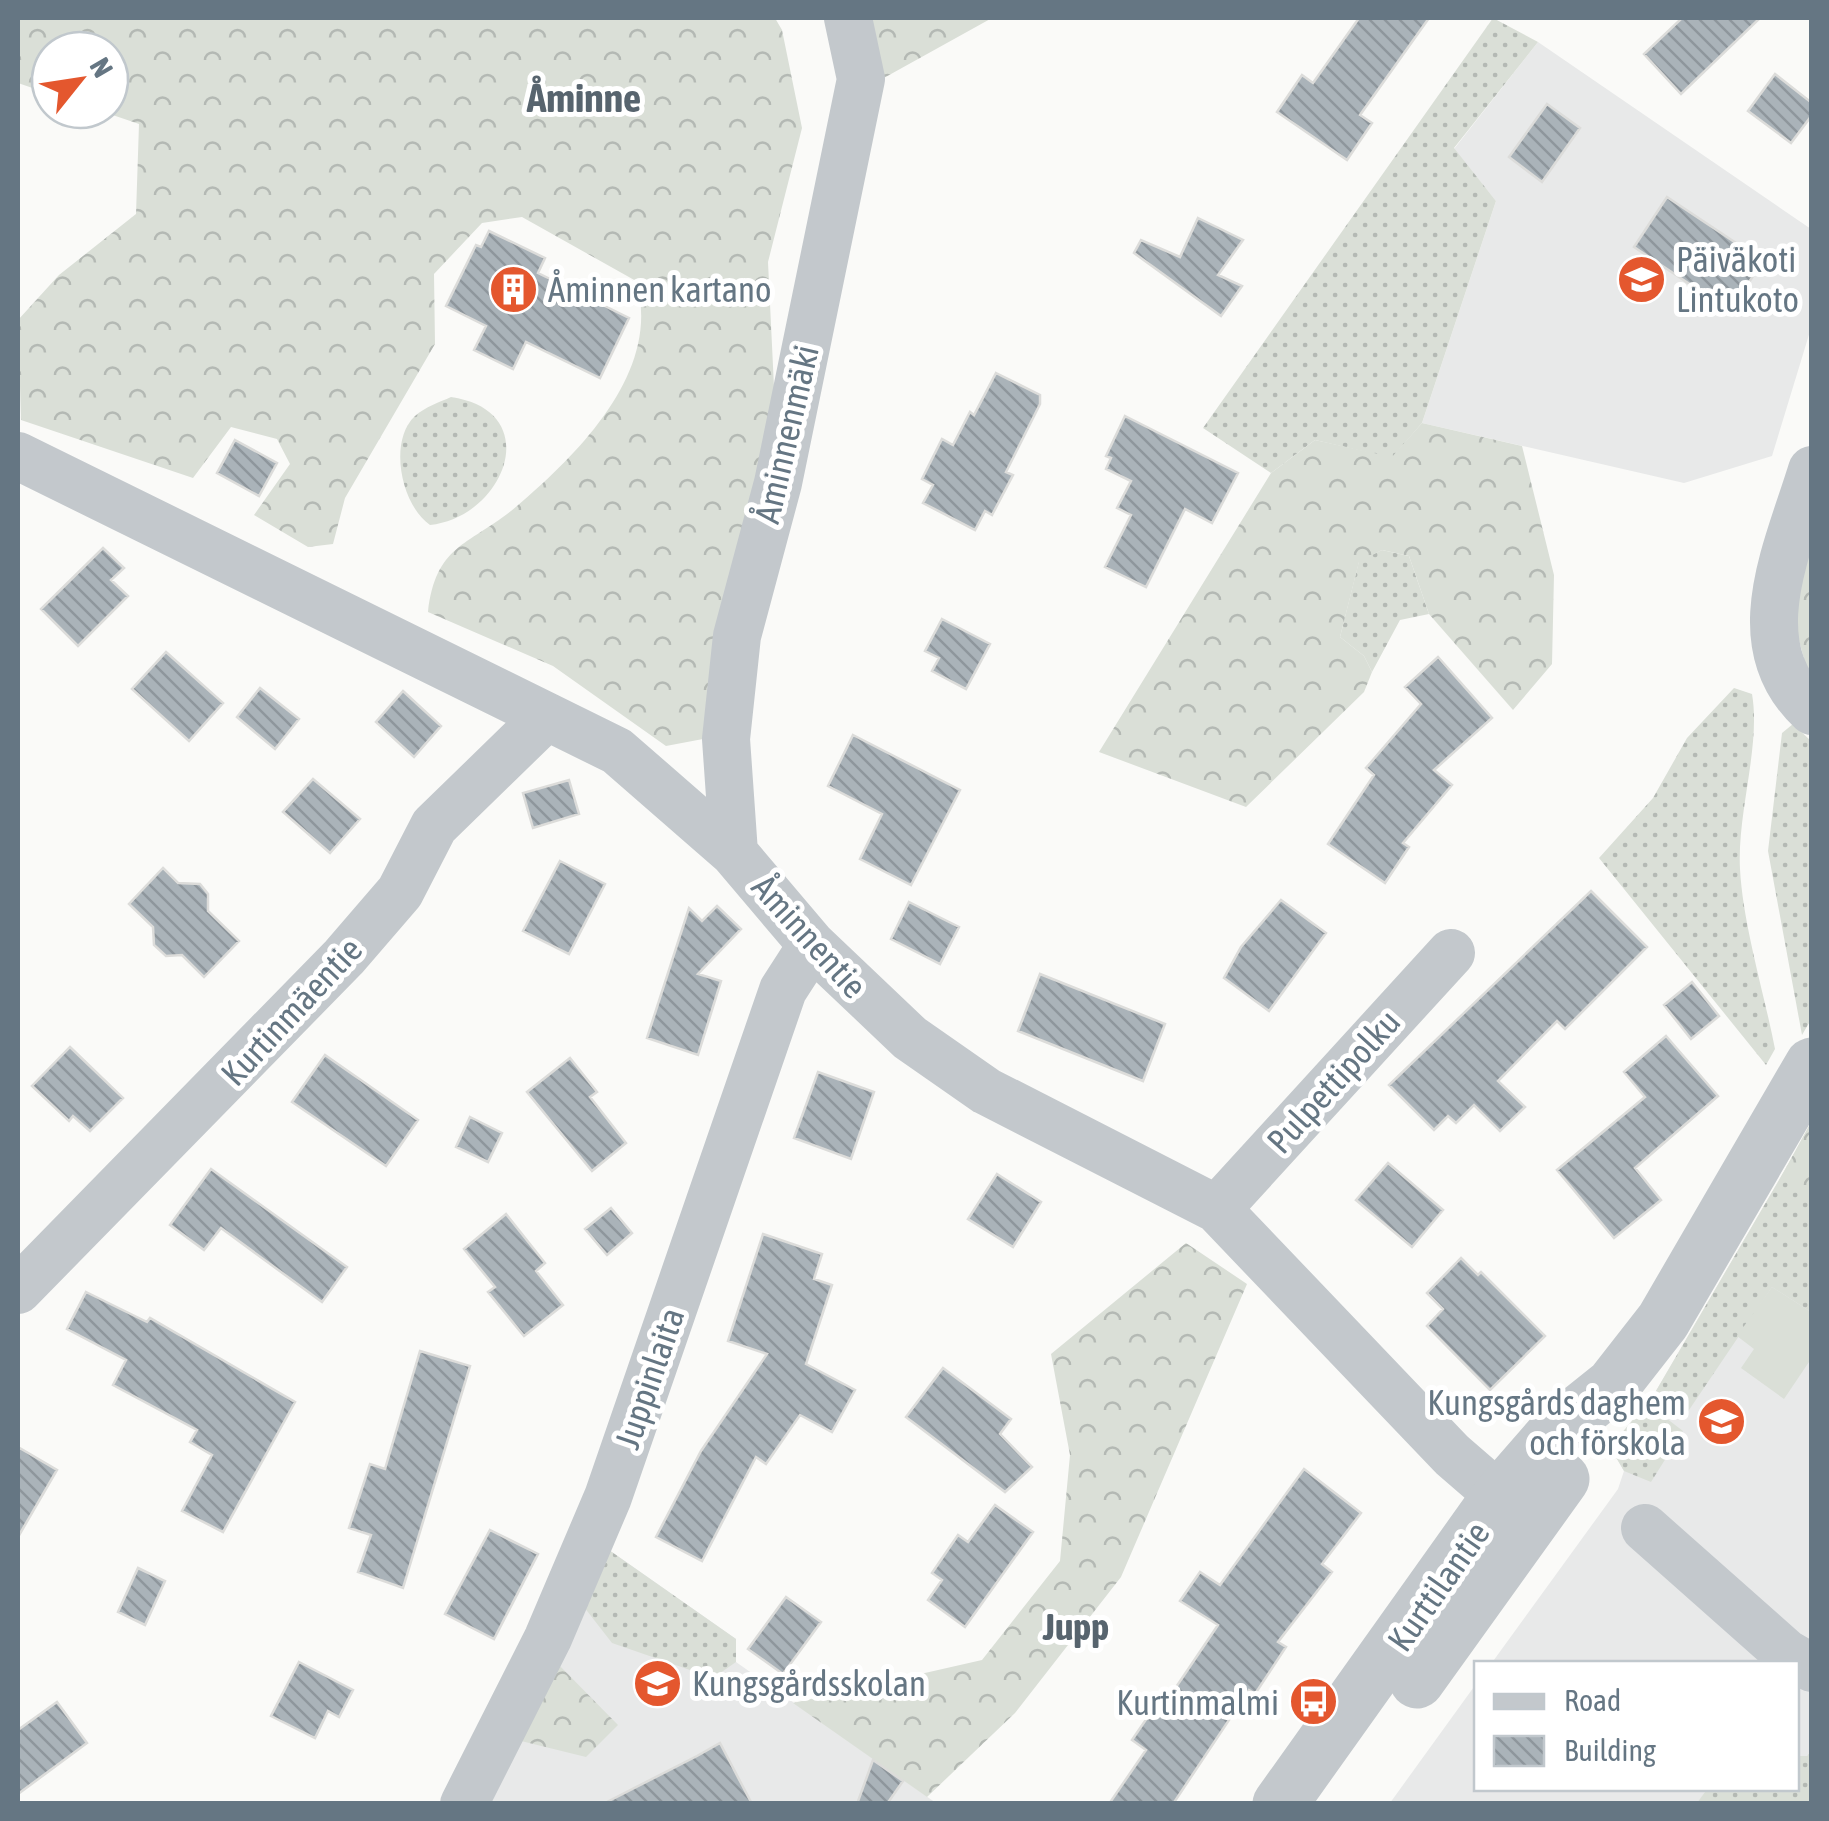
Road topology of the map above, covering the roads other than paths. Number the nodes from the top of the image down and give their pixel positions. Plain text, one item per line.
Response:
1 (848, 18) edge
2 (18, 456) edge
3 (1812, 470) edge
4 (1812, 711) edge
5 (545, 718) junction
6 (734, 853) junction
7 (812, 945) junction
8 (1450, 953) dead end
9 (1812, 1065) edge
10 (1217, 1209) junction
11 (18, 1290) edge
12 (1514, 1510) junction
13 (1646, 1528) dead end
14 (1812, 1668) edge
15 (464, 1804) edge
16 (1280, 1804) edge
17 (1328, 1804) edge

1 - 6 street, Åminnenmäki
2 - 5 street, Åminnentie
3 - 4 street
5 - 6 street, Åminnentie
5 - 11 street, Kurtinmäentie
6 - 7 street, Åminnentie
7 - 10 street, Åminnentie
7 - 15 street, Juppinlaita
8 - 10 street, Pulpettipolku
9 - 12 street, Kurttilantie
10 - 12 street, Åminnentie
12 - 16 street, Kurttilantie
12 - 17 street, Kurttilantie
13 - 14 street

